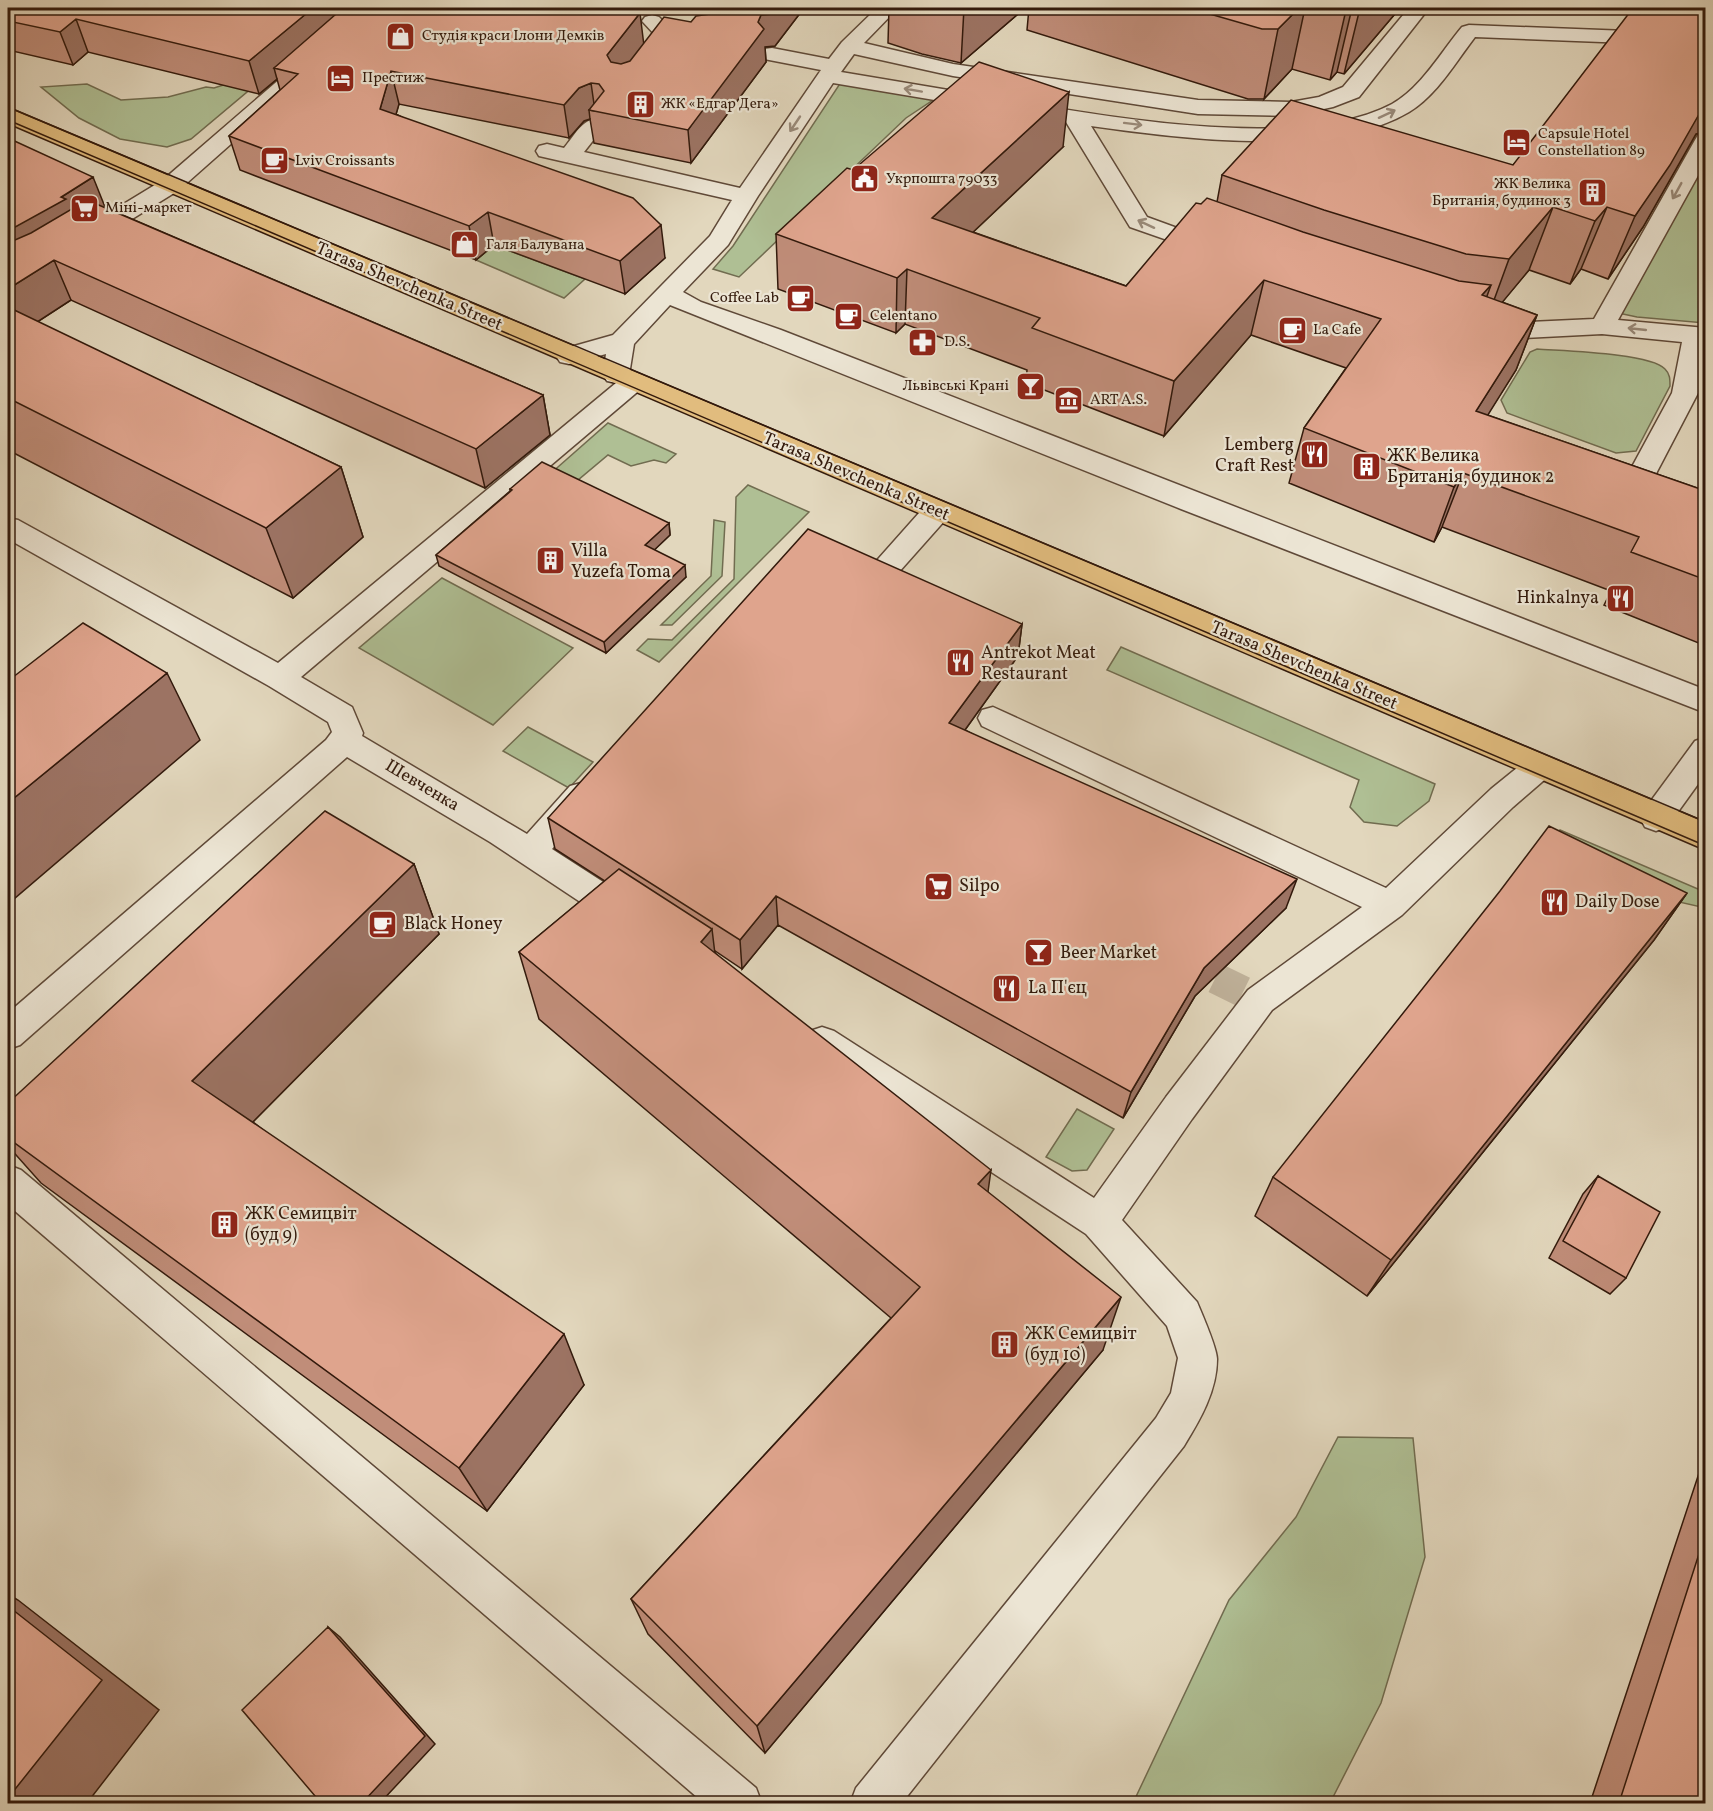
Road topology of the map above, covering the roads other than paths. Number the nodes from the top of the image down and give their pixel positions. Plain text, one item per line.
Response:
1 (374, 8) edge
2 (888, 8) edge
3 (1419, 8) edge
4 (629, 17) edge
5 (667, 25) edge
6 (1706, 40) edge
7 (849, 46) junction
8 (772, 54) dead end
9 (830, 71) junction
10 (631, 79) edge
11 (8, 115) edge
12 (1074, 117) junction
13 (595, 124) edge
14 (1706, 140) edge
15 (171, 185) junction
16 (746, 196) junction
17 (1235, 257) edge
18 (8, 281) edge
19 (668, 294) junction
20 (1602, 326) junction
21 (1462, 329) edge
22 (1701, 336) edge
23 (622, 341) junction
24 (569, 356) junction
25 (625, 378) junction
26 (1634, 489) edge
27 (937, 511) junction
28 (8, 526) edge
29 (866, 571) edge
30 (280, 678) junction
31 (1706, 702) edge
32 (993, 718) dead end
33 (344, 740) junction
34 (1706, 749) edge
35 (1539, 767) junction
36 (598, 776) edge
37 (1656, 818) junction
38 (1706, 837) edge
39 (530, 852) junction
40 (1390, 905) junction
41 (654, 932) edge
42 (792, 1022) edge
43 (8, 1034) edge
44 (8, 1182) edge
45 (1099, 1222) junction
46 (740, 1803) edge
47 (872, 1803) edge

1 - 15 street
2 - 7 street
3 - 7 street
4 - 5 street
5 - 10 street
12 -> 6 street
7 - 9 street
8 - 9 street
12 -> 9 street
9 -> 16 street
11 - 15 main road, Tarasa Shevchenka Street
17 -> 12 street
13 - 16 street
14 -> 20 street
15 - 18 street
15 - 24 main road, Tarasa Shevchenka Street
16 - 19 street
19 - 23 street
19 - 31 street
20 - 21 street
22 -> 20 street
22 - 26 street
23 - 24 street
23 - 25 street
24 - 25 main road, Tarasa Shevchenka Street
25 - 27 main road, Tarasa Shevchenka Street
25 - 30 street
27 - 29 street
27 - 35 main road, Tarasa Shevchenka Street
28 - 30 street
30 - 33 street
32 - 40 street
33 - 39 street, Шевченка
33 - 43 street
34 - 37 street
35 - 37 main road, Tarasa Shevchenka Street
35 - 40 street
36 - 39 street
37 - 38 main road, Tarasa Shevchenka Street
39 - 41 street, Шевченка
40 - 45 street
42 - 45 street
44 - 46 street
45 - 47 street

